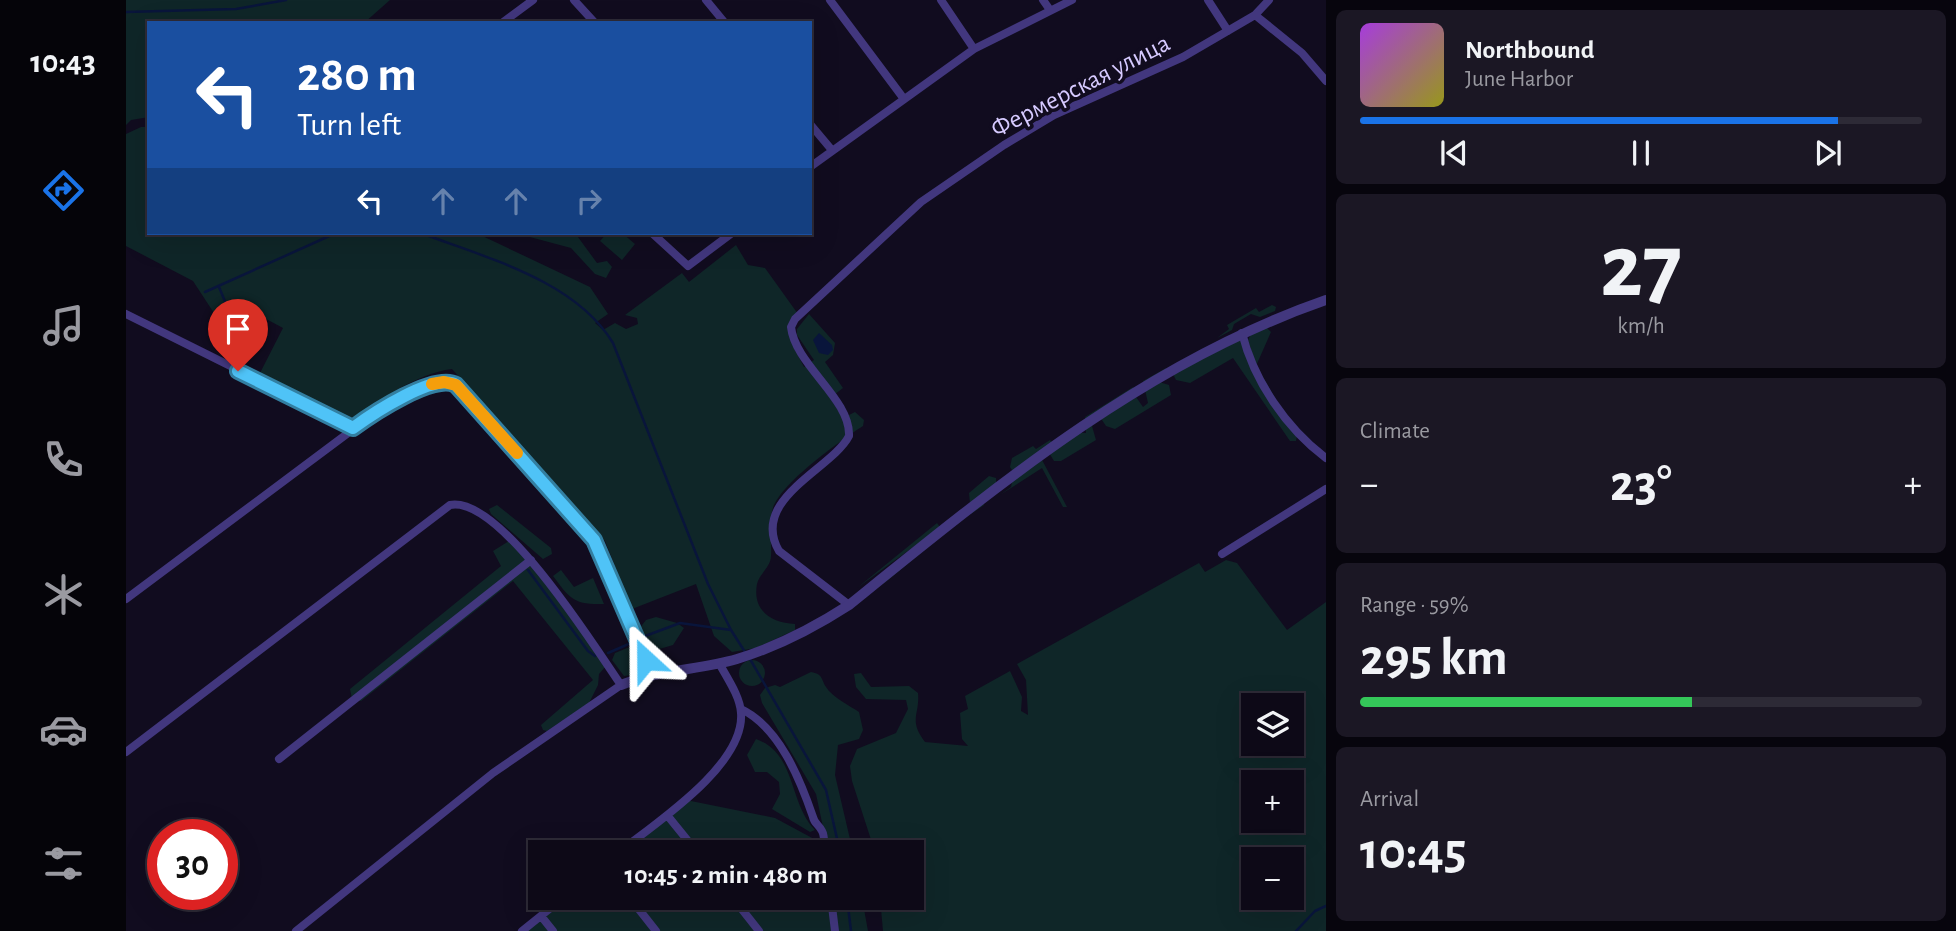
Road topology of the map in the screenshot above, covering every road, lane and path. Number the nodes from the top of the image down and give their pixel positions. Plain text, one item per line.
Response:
1 (533, 0) edge
2 (574, 0) edge
3 (706, 0) edge
4 (830, 0) edge
5 (941, 0) edge
6 (1044, 0) edge
7 (1072, 0) edge
8 (1208, 0) edge
9 (1269, 0) edge
10 (1050, 10) junction
11 (1255, 15) junction
12 (505, 21) edge
13 (593, 21) edge
14 (723, 21) edge
15 (1228, 31) junction
16 (974, 49) junction
17 (1326, 81) edge
18 (904, 99) junction
19 (812, 126) edge
20 (831, 149) junction
21 (812, 165) edge
22 (654, 235) edge
23 (729, 235) edge
24 (1326, 300) edge
25 (126, 314) edge
26 (1242, 332) junction
27 (353, 428) junction
28 (1326, 458) edge
29 (1326, 489) edge
30 (1222, 554) dead end
31 (531, 560) junction
32 (126, 599) edge
33 (849, 605) junction
34 (719, 663) junction
35 (660, 673) junction
36 (621, 685) junction
37 (741, 709) junction
38 (126, 752) edge
39 (279, 759) dead end
40 (667, 815) junction
41 (635, 840) edge
42 (687, 840) edge
43 (823, 840) edge
44 (548, 910) edge
45 (639, 910) edge
46 (742, 910) edge
47 (832, 910) edge
48 (541, 916) junction
49 (296, 931) edge
50 (522, 931) edge
51 (553, 931) edge
52 (656, 931) edge
53 (759, 931) edge
54 (835, 931) edge

1 - 12 street
2 - 13 street
3 - 14 street
4 - 18 street
5 - 16 street
6 - 10 street
7 - 10 street
8 - 15 street
9 - 11 street, Фермерская улица
10 - 16 street
11 - 15 street, Фермерская улица
11 - 17 street
15 - 33 street, Фермерская улица
16 - 18 street
18 - 20 street
19 - 20 street
20 - 21 street
22 - 23 street
24 - 26 street
25 - 27 street
26 - 28 street
26 - 33 street
27 - 32 street
27 - 35 street
29 - 30 street
31 - 36 street
31 - 38 street
31 - 39 street
33 - 34 street
34 - 35 street
34 - 37 street
35 - 36 street
36 - 49 street
37 - 40 street
37 - 43 street
40 - 41 street
40 - 42 street
44 - 48 street
45 - 52 street
46 - 53 street
47 - 54 street
48 - 50 street
48 - 51 street

